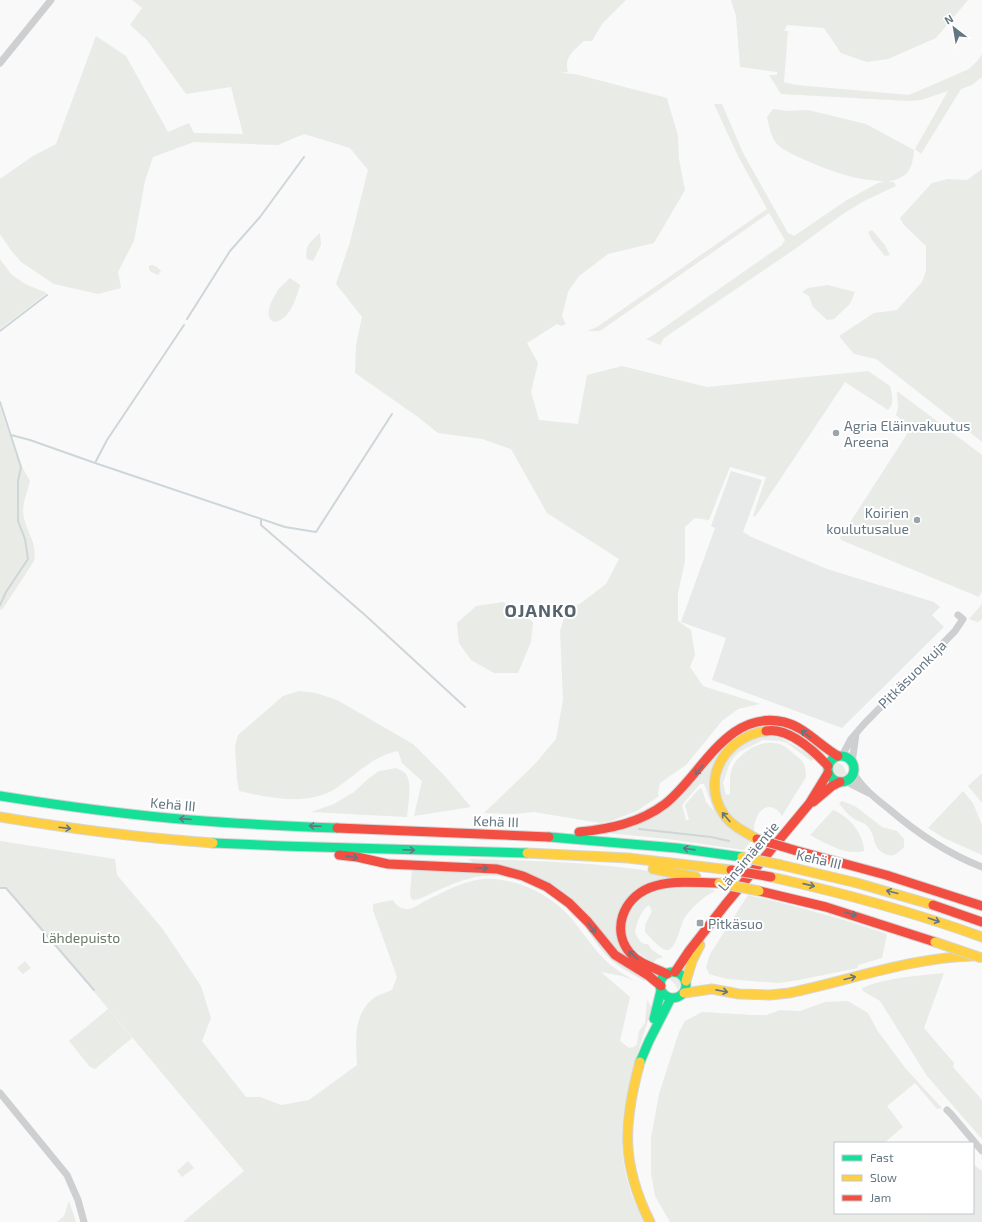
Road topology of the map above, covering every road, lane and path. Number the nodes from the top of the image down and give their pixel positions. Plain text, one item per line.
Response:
1 (51, 0) edge
2 (0, 63) edge
3 (958, 615) dead end
4 (856, 734) junction
5 (840, 756) junction
6 (853, 767) junction
7 (828, 770) junction
8 (842, 781) junction
9 (0, 789) edge
10 (869, 793) junction
11 (0, 796) edge
12 (41, 803) junction
13 (809, 804) junction
14 (0, 817) edge
15 (26, 822) junction
16 (0, 823) edge
17 (539, 836) junction
18 (230, 844) junction
19 (535, 854) junction
20 (982, 867) edge
21 (719, 884) junction
22 (982, 906) edge
23 (982, 922) edge
24 (709, 927) junction
25 (982, 937) edge
26 (982, 957) edge
27 (671, 973) junction
28 (686, 981) junction
29 (661, 988) junction
30 (684, 993) junction
31 (670, 998) junction
32 (652, 1035) junction
33 (0, 1093) edge
34 (947, 1110) dead end
35 (982, 1151) edge
36 (84, 1222) edge
37 (650, 1222) edge

1 - 2 street
3 - 4 street, Pitkäsuonkuja
4 - 5 street, Pitkäsuonkuja
4 - 6 street
5 - 6 main road
5 - 7 main road
5 -> 17 main road
6 - 8 main road
6 - 10 street
7 - 8 main road
7 - 13 main road, Länsimäentie
22 -> 7 main road, bridge
8 - 10 street
8 - 13 main road, Länsimäentie
9 - 12 main road
10 - 20 street
11 - 12 main road, Kehä III
17 -> 12 main road, Kehä III
13 - 24 main road, Länsimäentie
14 - 15 main road, Kehä III
15 - 16 main road
15 -> 18 main road, Kehä III
23 -> 17 main road, Kehä III, bridge
18 -> 19 main road, Kehä III
18 -> 29 main road
19 - 21 main road
19 -> 25 main road, Kehä III, bridge
21 -> 26 main road, bridge
27 -> 21 main road
24 - 27 main road, Länsimäentie
24 - 28 main road, Länsimäentie
30 -> 26 main road
27 - 28 main road
27 - 29 main road
28 - 30 main road
29 - 31 main road
29 - 32 main road
30 - 31 main road
31 - 32 main road
32 - 37 main road
33 - 36 street
34 - 35 street

